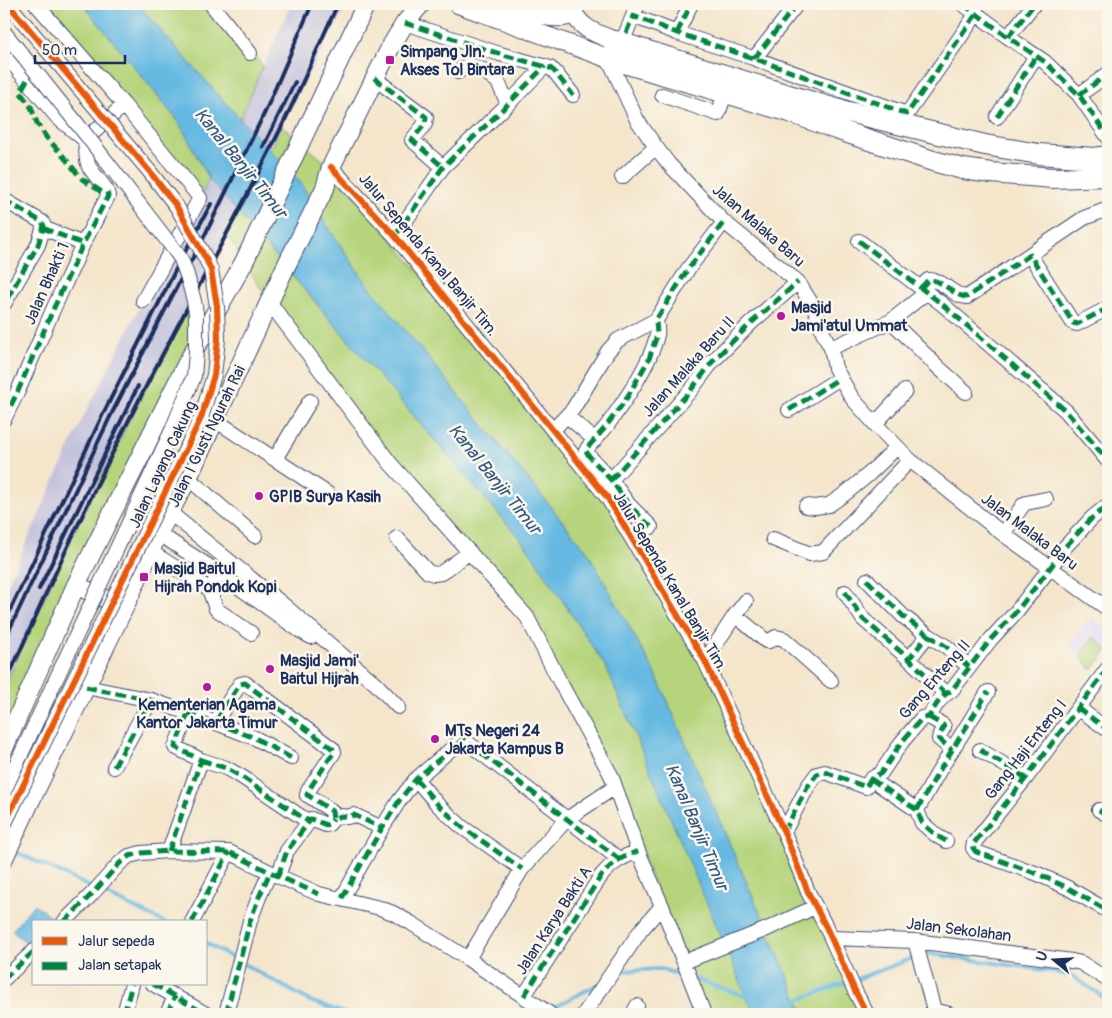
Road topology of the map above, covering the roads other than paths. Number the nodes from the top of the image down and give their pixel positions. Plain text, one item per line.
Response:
1 (8, 4) edge
2 (36, 4) edge
3 (211, 4) edge
4 (366, 4) edge
5 (427, 4) edge
6 (458, 4) edge
7 (504, 4) edge
8 (691, 4) edge
9 (797, 4) edge
10 (963, 4) edge
11 (1034, 4) edge
12 (572, 7) edge
13 (635, 10) edge
14 (977, 13) junction
15 (412, 14) edge
16 (4, 32) edge
17 (677, 33) junction
18 (1008, 37) junction
19 (617, 44) junction
20 (4, 52) edge
21 (250, 53) dead end
22 (1036, 56) junction
23 (753, 58) junction
24 (545, 66) junction
25 (458, 72) dead end
26 (1108, 74) edge
27 (374, 78) junction
28 (662, 94) dead end
29 (725, 94) junction
30 (573, 95) dead end
31 (1079, 95) junction
32 (508, 104) junction
33 (124, 105) junction
34 (997, 117) dead end
35 (1108, 137) edge
36 (85, 140) junction
37 (656, 147) junction
38 (1108, 156) edge
39 (331, 167) junction
40 (443, 167) junction
41 (1108, 176) edge
42 (622, 177) dead end
43 (4, 200) edge
44 (1108, 209) edge
45 (724, 222) junction
46 (43, 228) junction
47 (395, 236) junction
48 (859, 241) dead end
49 (83, 244) junction
50 (1030, 255) junction
51 (798, 282) junction
52 (924, 290) junction
53 (272, 299) junction
54 (143, 301) dead end
55 (4, 304) edge
56 (1108, 308) edge
57 (656, 320) junction
58 (891, 321) junction
59 (831, 348) junction
60 (840, 378) junction
61 (905, 391) dead end
62 (966, 392) dead end
63 (310, 401) dead end
64 (789, 410) dead end
65 (567, 416) junction
66 (4, 419) edge
67 (216, 420) junction
68 (874, 424) junction
69 (553, 430) junction
70 (595, 440) junction
71 (897, 447) junction
72 (275, 459) junction
73 (910, 460) junction
74 (1108, 461) edge
75 (188, 478) junction
76 (611, 480) junction
77 (328, 494) dead end
78 (1046, 499) dead end
79 (1108, 505) edge
80 (806, 506) dead end
81 (169, 512) junction
82 (651, 527) dead end
83 (159, 532) junction
84 (1002, 534) junction
85 (255, 536) dead end
86 (397, 538) dead end
87 (773, 539) dead end
88 (151, 552) junction
89 (470, 552) junction
90 (1050, 568) junction
91 (219, 573) junction
92 (867, 580) dead end
93 (76, 584) junction
94 (209, 589) junction
95 (845, 592) dead end
96 (746, 601) dead end
97 (124, 608) junction
98 (1108, 609) edge
99 (735, 615) junction
100 (251, 633) dead end
101 (928, 635) junction
102 (330, 644) junction
103 (909, 659) junction
104 (705, 661) junction
105 (969, 667) junction
106 (1108, 668) edge
107 (831, 681) dead end
108 (86, 687) junction
109 (988, 692) dead end
110 (945, 693) junction
111 (151, 700) junction
112 (398, 707) dead end
113 (1078, 708) junction
114 (188, 714) junction
115 (929, 716) junction
116 (214, 722) junction
117 (1108, 730) edge
118 (4, 748) edge
119 (952, 750) junction
120 (980, 750) dead end
121 (291, 758) dead end
122 (201, 760) junction
123 (114, 767) dead end
124 (1026, 778) junction
125 (416, 779) junction
126 (871, 779) junction
127 (615, 787) junction
128 (4, 791) edge
129 (917, 810) junction
130 (311, 818) junction
131 (333, 819) junction
132 (567, 819) junction
133 (4, 825) edge
134 (382, 828) junction
135 (784, 832) junction
136 (946, 841) dead end
137 (169, 851) junction
138 (638, 851) junction
139 (230, 852) junction
140 (4, 858) edge
141 (619, 859) junction
142 (522, 869) junction
143 (274, 874) junction
144 (342, 898) junction
145 (662, 906) junction
146 (810, 909) junction
147 (1108, 911) edge
148 (66, 920) edge
149 (193, 920) edge
150 (831, 938) junction
151 (918, 952) junction
152 (32, 953) edge
153 (468, 959) junction
154 (690, 960) junction
155 (4, 979) edge
156 (1108, 980) edge
157 (131, 986) edge
158 (165, 989) edge
159 (524, 996) junction
160 (124, 1014) edge
161 (167, 1014) edge
162 (206, 1014) edge
163 (226, 1014) edge
164 (550, 1014) edge
165 (584, 1014) edge
166 (704, 1014) edge
167 (867, 1014) edge
168 (949, 1014) edge

1 - 133 street, Jalan Layang Cakung, bridge
2 - 33 street
3 - 21 street
4 - 93 main road
5 - 15 main road, Jalan I Gusti Ngurah Rai
6 - 19 main road
7 - 12 main road
8 - 17 street
9 - 23 street
10 - 14 street
11 - 18 street
12 - 19 main road
13 - 17 street
13 - 19 street
14 - 18 street
14 - 23 street
15 - 24 street
15 - 27 main road, Jalan I Gusti Ngurah Rai
16 - 128 street, Jalan Layang Cakung, bridge
17 - 23 street
18 - 22 street
19 - 29 highway
19 - 37 street, Jalan Malaka Baru
19 - 38 highway
20 - 36 street
22 - 31 street
22 - 34 street
24 - 30 street
24 - 32 street
25 - 32 street
26 - 31 street
27 - 39 main road, Jalan I Gusti Ngurah Rai
27 - 40 street
28 - 29 street
29 - 41 highway
31 - 35 street
32 - 40 street
33 - 36 street
33 - 54 street
36 - 49 street, Jalan Bhakti 1
37 - 42 street
37 - 45 street, Jalan Malaka Baru
39 - 47 street, Jalur Sependa Kanal Banjir Tim.
39 - 53 main road, Jalan I Gusti Ngurah Rai
40 - 47 street
43 - 46 street
44 - 50 street
45 - 51 street, Jalan Malaka Baru
45 - 57 street
46 - 49 street
46 - 55 street
47 - 69 street, Jalur Sependa Kanal Banjir Tim.
48 - 52 street
49 - 66 street, Jalan Bhakti 1
50 - 52 street
50 - 56 street
51 - 59 street, Jalan Malaka Baru
51 - 76 street, Jalan Malaka Baru II
52 - 58 street
52 - 74 street
53 - 67 main road, Jalan I Gusti Ngurah Rai
53 - 89 street
57 - 65 street
57 - 70 street
58 - 59 street
58 - 62 street
59 - 60 street, Jalan Malaka Baru
60 - 64 street
60 - 68 street, Jalan Malaka Baru
61 - 68 street
63 - 72 street
65 - 69 street
65 - 70 street
67 - 72 street
67 - 75 main road, Jalan I Gusti Ngurah Rai
68 - 71 street, Jalan Malaka Baru
69 - 104 street, Jalur Sependa Kanal Banjir Tim.
70 - 76 street
71 - 73 street, Jalan Malaka Baru
71 - 80 street
72 - 77 street
73 - 84 street, Jalan Malaka Baru
73 - 87 street
75 - 81 main road, Jalan I Gusti Ngurah Rai
75 - 85 street
76 - 82 street
78 - 84 street
79 - 90 street, Gang Enteng II
81 - 83 main road, Jalan I Gusti Ngurah Rai
81 - 102 street
83 - 88 main road, Jalan I Gusti Ngurah Rai
83 - 91 street
84 - 90 street, Jalan Malaka Baru
86 - 89 street
88 - 94 street
88 - 97 main road, Jalan I Gusti Ngurah Rai
89 - 127 street
90 - 98 street, Jalan Malaka Baru
90 - 105 street, Gang Enteng II
91 - 94 street
91 - 102 street
92 - 101 street
93 - 97 main road
93 - 118 main road
94 - 100 street
95 - 103 street
96 - 99 street
97 - 108 main road, Jalan I Gusti Ngurah Rai
99 - 104 street
99 - 107 street
101 - 103 street
101 - 105 street
102 - 112 street
103 - 110 street
104 - 135 street, Jalur Sependa Kanal Banjir Tim.
105 - 110 street, Gang Enteng II
106 - 113 street, Gang Haji Enteng I
108 - 111 street
108 - 140 main road, Jalan I Gusti Ngurah Rai
109 - 119 street
110 - 115 street, Gang Enteng II
111 - 114 street
111 - 123 street
113 - 117 street
113 - 124 street, Gang Haji Enteng I
114 - 116 street
114 - 122 street
115 - 119 street
115 - 126 street, Gang Enteng II
116 - 121 street
116 - 131 street
119 - 129 street
120 - 124 street
122 - 130 street
122 - 137 street
124 - 147 street, Gang Haji Enteng I
125 - 132 street
125 - 134 street
125 - 142 street
126 - 129 street
126 - 135 street
127 - 132 street
127 - 138 street
129 - 136 street
130 - 131 street
130 - 143 street
131 - 134 street
132 - 141 street
132 - 142 street
134 - 144 street
135 - 146 street, Jalur Sependa Kanal Banjir Tim.
137 - 139 street
137 - 148 street
138 - 141 street, Jalan Karya Bakti A
138 - 145 street
139 - 143 street
139 - 149 street
141 - 159 street, Jalan Karya Bakti A
142 - 153 street
143 - 144 street
143 - 163 street
144 - 153 street
145 - 154 street
145 - 165 street
146 - 150 street, Jalur Sependa Kanal Banjir Tim.
146 - 154 street
150 - 151 street, Jalan Sekolahan
150 - 167 street, Jalur Sependa Kanal Banjir Tim.
151 - 156 street, Jalan Sekolahan
151 - 168 street
152 - 155 street
153 - 159 street
154 - 166 street
157 - 160 street
158 - 161 street
158 - 162 street
159 - 164 street

